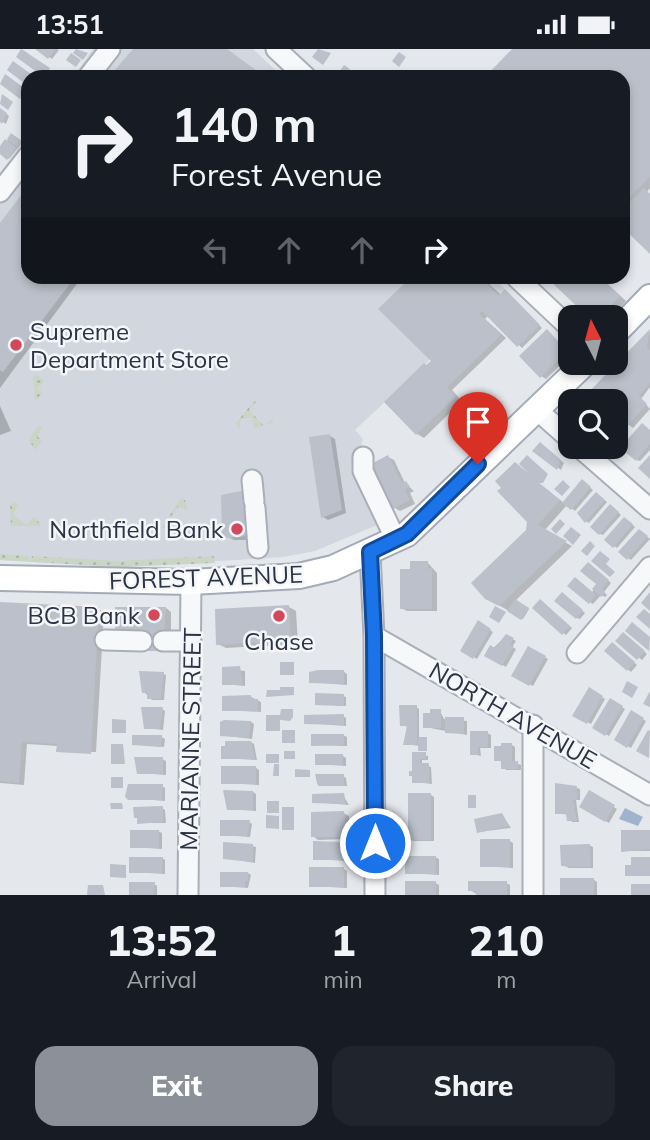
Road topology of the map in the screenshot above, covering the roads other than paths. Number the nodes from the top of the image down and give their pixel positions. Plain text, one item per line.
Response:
1 (110, 49) edge
2 (276, 49) edge
3 (94, 70) edge
4 (298, 70) edge
5 (21, 165) edge
6 (0, 192) edge
7 (523, 284) edge
8 (650, 297) edge
9 (558, 317) edge
10 (628, 320) edge
11 (573, 375) edge
12 (537, 410) junction
13 (558, 428) edge
14 (363, 457) dead end
15 (593, 459) edge
16 (252, 480) dead end
17 (650, 509) edge
18 (396, 540) junction
19 (258, 548) dead end
20 (370, 552) junction
21 (650, 567) edge
22 (0, 578) edge
23 (191, 582) junction
24 (374, 636) junction
25 (105, 641) dead end
26 (142, 641) dead end
27 (163, 641) dead end
28 (191, 641) junction
29 (577, 653) dead end
30 (533, 726) junction
31 (650, 795) edge
32 (188, 895) edge
33 (375, 895) edge
34 (533, 895) edge

1 - 3 street
2 - 4 street
5 - 6 street
7 - 9 street
8 - 10 main road
11 - 12 main road, FOREST AVENUE
12 - 13 street
12 - 18 main road, FOREST AVENUE
14 - 18 street
15 - 17 street
16 - 19 street
18 - 20 main road, FOREST AVENUE
20 - 23 main road, FOREST AVENUE
20 - 24 street
21 - 29 street
22 - 23 main road, FOREST AVENUE
23 - 28 street, MARIANNE STREET
24 - 30 street, NORTH AVENUE
24 - 33 street
25 - 26 street
27 - 28 street
28 - 32 street, MARIANNE STREET
30 - 31 street, NORTH AVENUE
30 - 34 street

